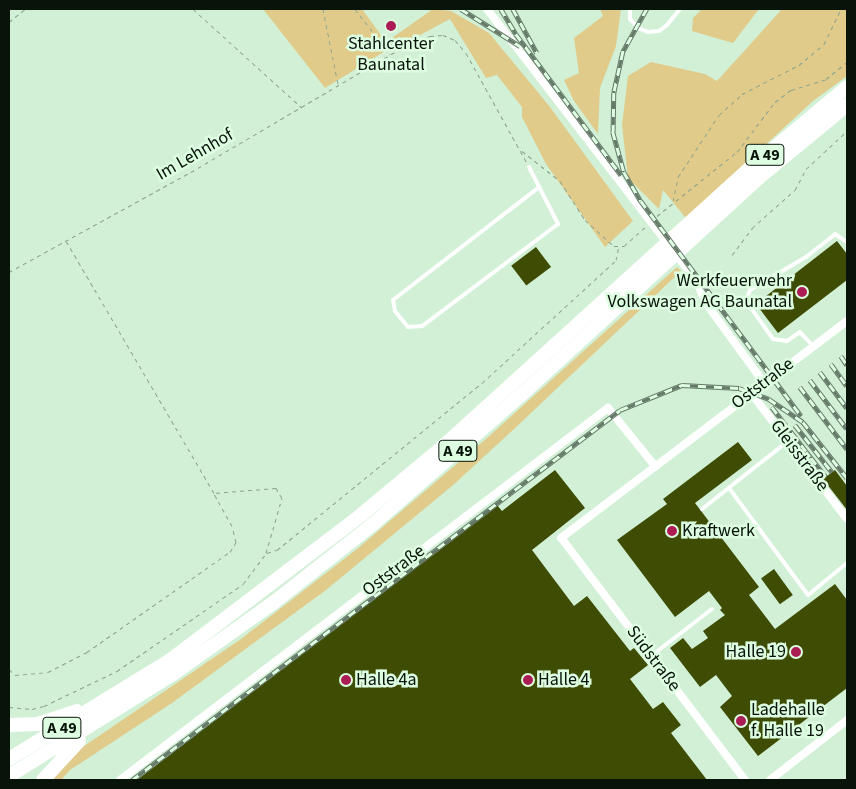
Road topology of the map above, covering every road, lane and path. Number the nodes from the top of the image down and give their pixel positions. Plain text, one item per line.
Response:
1 (18, 9) edge
2 (25, 9) edge
3 (193, 9) edge
4 (323, 9) edge
5 (355, 9) edge
6 (487, 9) edge
7 (630, 9) edge
8 (680, 9) edge
9 (841, 9) edge
10 (21, 12) junction
11 (9, 22) edge
12 (391, 54) junction
13 (847, 62) edge
14 (339, 84) junction
15 (847, 86) edge
16 (847, 105) edge
17 (302, 108) junction
18 (847, 131) edge
19 (521, 150) junction
20 (529, 167) joint
21 (539, 187) junction
22 (673, 201) junction
23 (668, 206) dead end
24 (690, 231) junction
25 (636, 235) dead end
26 (66, 241) junction
27 (847, 242) edge
28 (619, 246) junction
29 (732, 256) dead end
30 (649, 267) junction
31 (9, 272) edge
32 (847, 321) edge
33 (813, 346) junction
34 (764, 383) junction
35 (751, 393) junction
36 (788, 442) junction
37 (655, 466) junction
38 (729, 488) junction
39 (214, 493) junction
40 (702, 509) dead end
41 (847, 520) edge
42 (561, 538) joint
43 (266, 553) junction
44 (847, 563) edge
45 (712, 609) dead end
46 (651, 656) junction
47 (9, 669) edge
48 (115, 695) junction
49 (9, 707) edge
50 (114, 712) junction
51 (847, 720) edge
52 (9, 725) edge
53 (9, 759) edge
54 (9, 776) edge
55 (43, 780) edge
56 (120, 780) edge
57 (745, 780) edge
58 (770, 780) edge

1 - 10 path
2 - 10 path
3 - 17 path
4 - 14 path
5 - 12 path
6 - 34 street
7 - 8 lane
9 - 22 path
10 - 11 path
12 - 14 path, Im Lehnhof
12 - 19 path, Im Lehnhof
13 - 22 path
14 - 17 path, Im Lehnhof
15 - 24 highway, A 49
16 - 24 highway, A 49
17 - 26 path, Im Lehnhof
18 - 29 path
19 - 20 path, Im Lehnhof
19 - 28 path
20 - 21 lane
21 - 21 lane
22 - 23 path
24 - 30 highway, A 49
25 - 28 path
26 - 31 path, Im Lehnhof
26 - 39 path
27 - 33 lane
28 - 43 path
30 - 48 highway, A 49
30 - 50 highway, A 49
32 - 33 street, Oststraße
33 - 34 street, Oststraße
34 - 35 street, Oststraße
35 - 36 street, Gleisstraße
35 - 37 street, Oststraße
36 - 38 lane
36 - 41 street, Gleisstraße
37 - 42 street, Oststraße
37 - 56 street, Oststraße
38 - 40 lane
38 - 44 lane
39 - 43 path
39 - 47 path
42 - 46 street, Südstraße
43 - 49 path
45 - 46 lane
46 - 57 street, Südstraße
48 - 52 highway
48 - 53 highway, A 49
50 - 54 highway, A 49
50 - 55 highway
51 - 58 street

